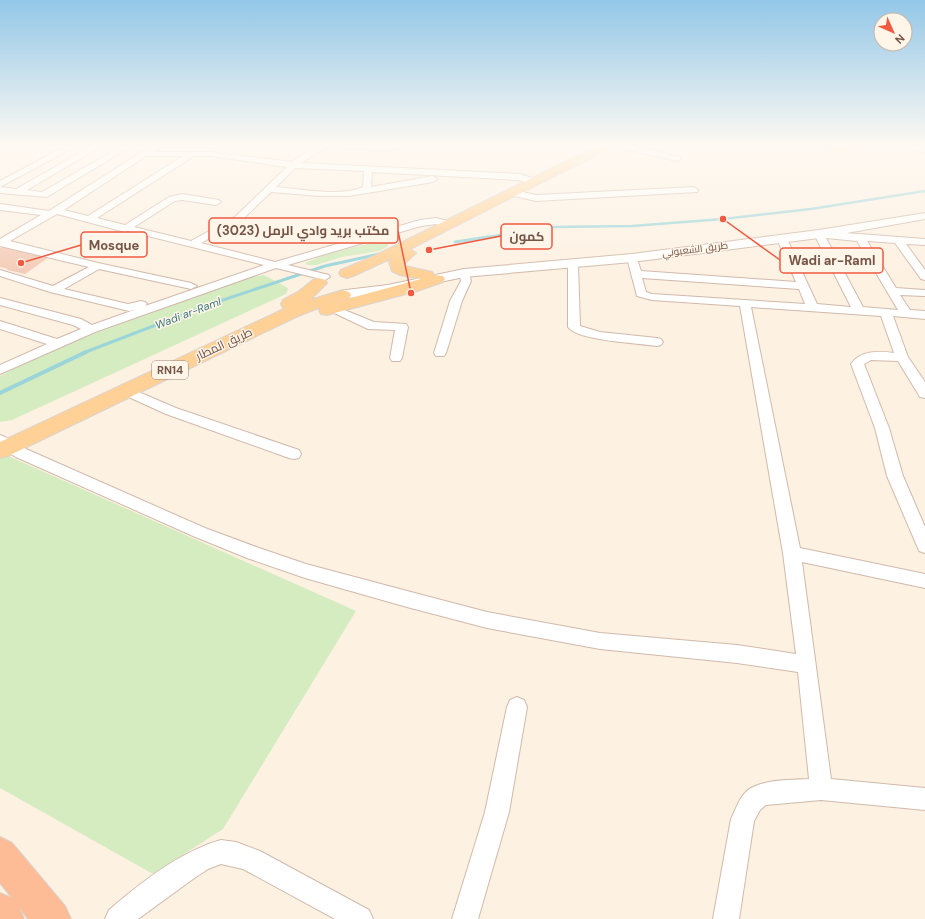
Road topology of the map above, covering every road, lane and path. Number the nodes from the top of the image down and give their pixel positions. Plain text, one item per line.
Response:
1 (24, 189) edge
2 (54, 189) edge
3 (90, 189) edge
4 (136, 189) edge
5 (268, 189) joint
6 (366, 189) edge
7 (375, 189) edge
8 (524, 189) edge
9 (528, 189) edge
10 (0, 190) edge
11 (694, 190) dead end
12 (363, 191) junction
13 (18, 192) junction
14 (517, 194) junction
15 (44, 195) junction
16 (216, 202) dead end
17 (0, 207) edge
18 (20, 210) junction
19 (54, 212) junction
20 (925, 216) edge
21 (88, 219) junction
22 (449, 224) junction
23 (125, 229) junction
24 (384, 233) junction
25 (819, 234) junction
26 (860, 238) junction
27 (782, 239) junction
28 (898, 240) junction
29 (1, 242) edge
30 (925, 242) edge
31 (191, 245) junction
32 (411, 248) junction
33 (632, 258) junction
34 (261, 261) junction
35 (274, 264) junction
36 (573, 264) junction
37 (98, 266) junction
38 (0, 273) edge
39 (347, 273) junction
40 (464, 273) junction
41 (636, 274) junction
42 (432, 277) junction
43 (925, 277) edge
44 (322, 280) junction
45 (363, 280) junction
46 (191, 286) junction
47 (804, 286) junction
48 (54, 290) junction
49 (892, 292) junction
50 (925, 293) edge
51 (341, 299) junction
52 (0, 301) edge
53 (745, 304) junction
54 (813, 308) junction
55 (131, 311) junction
56 (859, 311) junction
57 (886, 313) junction
58 (906, 314) junction
59 (925, 315) edge
60 (0, 325) edge
61 (91, 329) junction
62 (657, 342) dead end
63 (58, 343) junction
64 (440, 353) dead end
65 (902, 357) junction
66 (396, 358) dead end
67 (0, 370) edge
68 (127, 391) junction
69 (925, 394) edge
70 (3, 444) edge
71 (294, 454) dead end
72 (925, 546) edge
73 (792, 553) junction
74 (925, 581) edge
75 (807, 665) junction
76 (517, 706) dead end
77 (821, 789) junction
78 (925, 798) edge
79 (0, 855) edge
80 (0, 912) edge
81 (5, 919) edge
82 (52, 919) edge
83 (118, 919) edge
84 (360, 919) edge
85 (465, 919) edge
86 (726, 919) edge

1 - 13 street
2 - 15 street
3 - 19 street
4 - 21 street
5 - 12 street
5 - 31 street
6 - 12 street
7 - 12 street
8 - 14 main road, RN14
9 - 14 main road, RN14
10 - 13 street
11 - 14 street
13 - 15 street
14 - 22 main road, RN14
14 - 32 main road, RN14
15 - 18 street
16 - 23 street
17 - 18 street
18 - 19 street
19 - 21 street
19 - 29 street
20 - 25 street, طريق الشعبوني
21 - 23 street
22 - 24 street
22 - 32 main road, RN14
23 - 31 street
24 - 32 street
24 - 35 street
25 - 26 street
25 - 27 street, طريق الشعبوني
25 - 56 street
26 - 28 street
26 - 49 street
27 - 33 street, طريق الشعبوني
27 - 47 street
28 - 30 street
28 - 43 street
29 - 37 street
31 - 34 street
32 - 39 main road, RN14
32 - 42 main road
32 - 45 main road, RN14
33 - 36 street, طريق الشعبوني
33 - 41 street
34 - 35 street
34 - 46 street
35 - 44 street
35 - 55 street
36 - 40 street, طريق الشعبوني
36 - 62 street
37 - 46 street
37 - 48 street
38 - 48 street
39 - 44 main road, RN14
39 - 45 main road
40 - 42 street, طريق الشعبوني
40 - 64 street
41 - 47 street
41 - 53 street
42 - 45 street, طريق الشعبوني
42 - 51 main road
44 - 51 main road
44 - 70 main road, طريق المطار / RN14
45 - 51 main road, RN14
46 - 55 street
47 - 54 street
48 - 55 street
49 - 50 street
49 - 58 street
51 - 66 street
51 - 68 main road, طريق المطار / RN14
52 - 61 street
53 - 54 street
53 - 73 street
54 - 56 street
55 - 61 street
56 - 57 street
57 - 58 street
57 - 65 street
58 - 59 street
60 - 63 street
61 - 63 street
63 - 67 street
65 - 69 street
65 - 72 street
68 - 70 main road, طريق المطار / RN14
68 - 71 street
70 - 75 street
73 - 74 street
73 - 75 street
75 - 77 street
76 - 85 street
77 - 78 street
77 - 86 street
79 - 82 highway
80 - 81 highway
83 - 84 street

